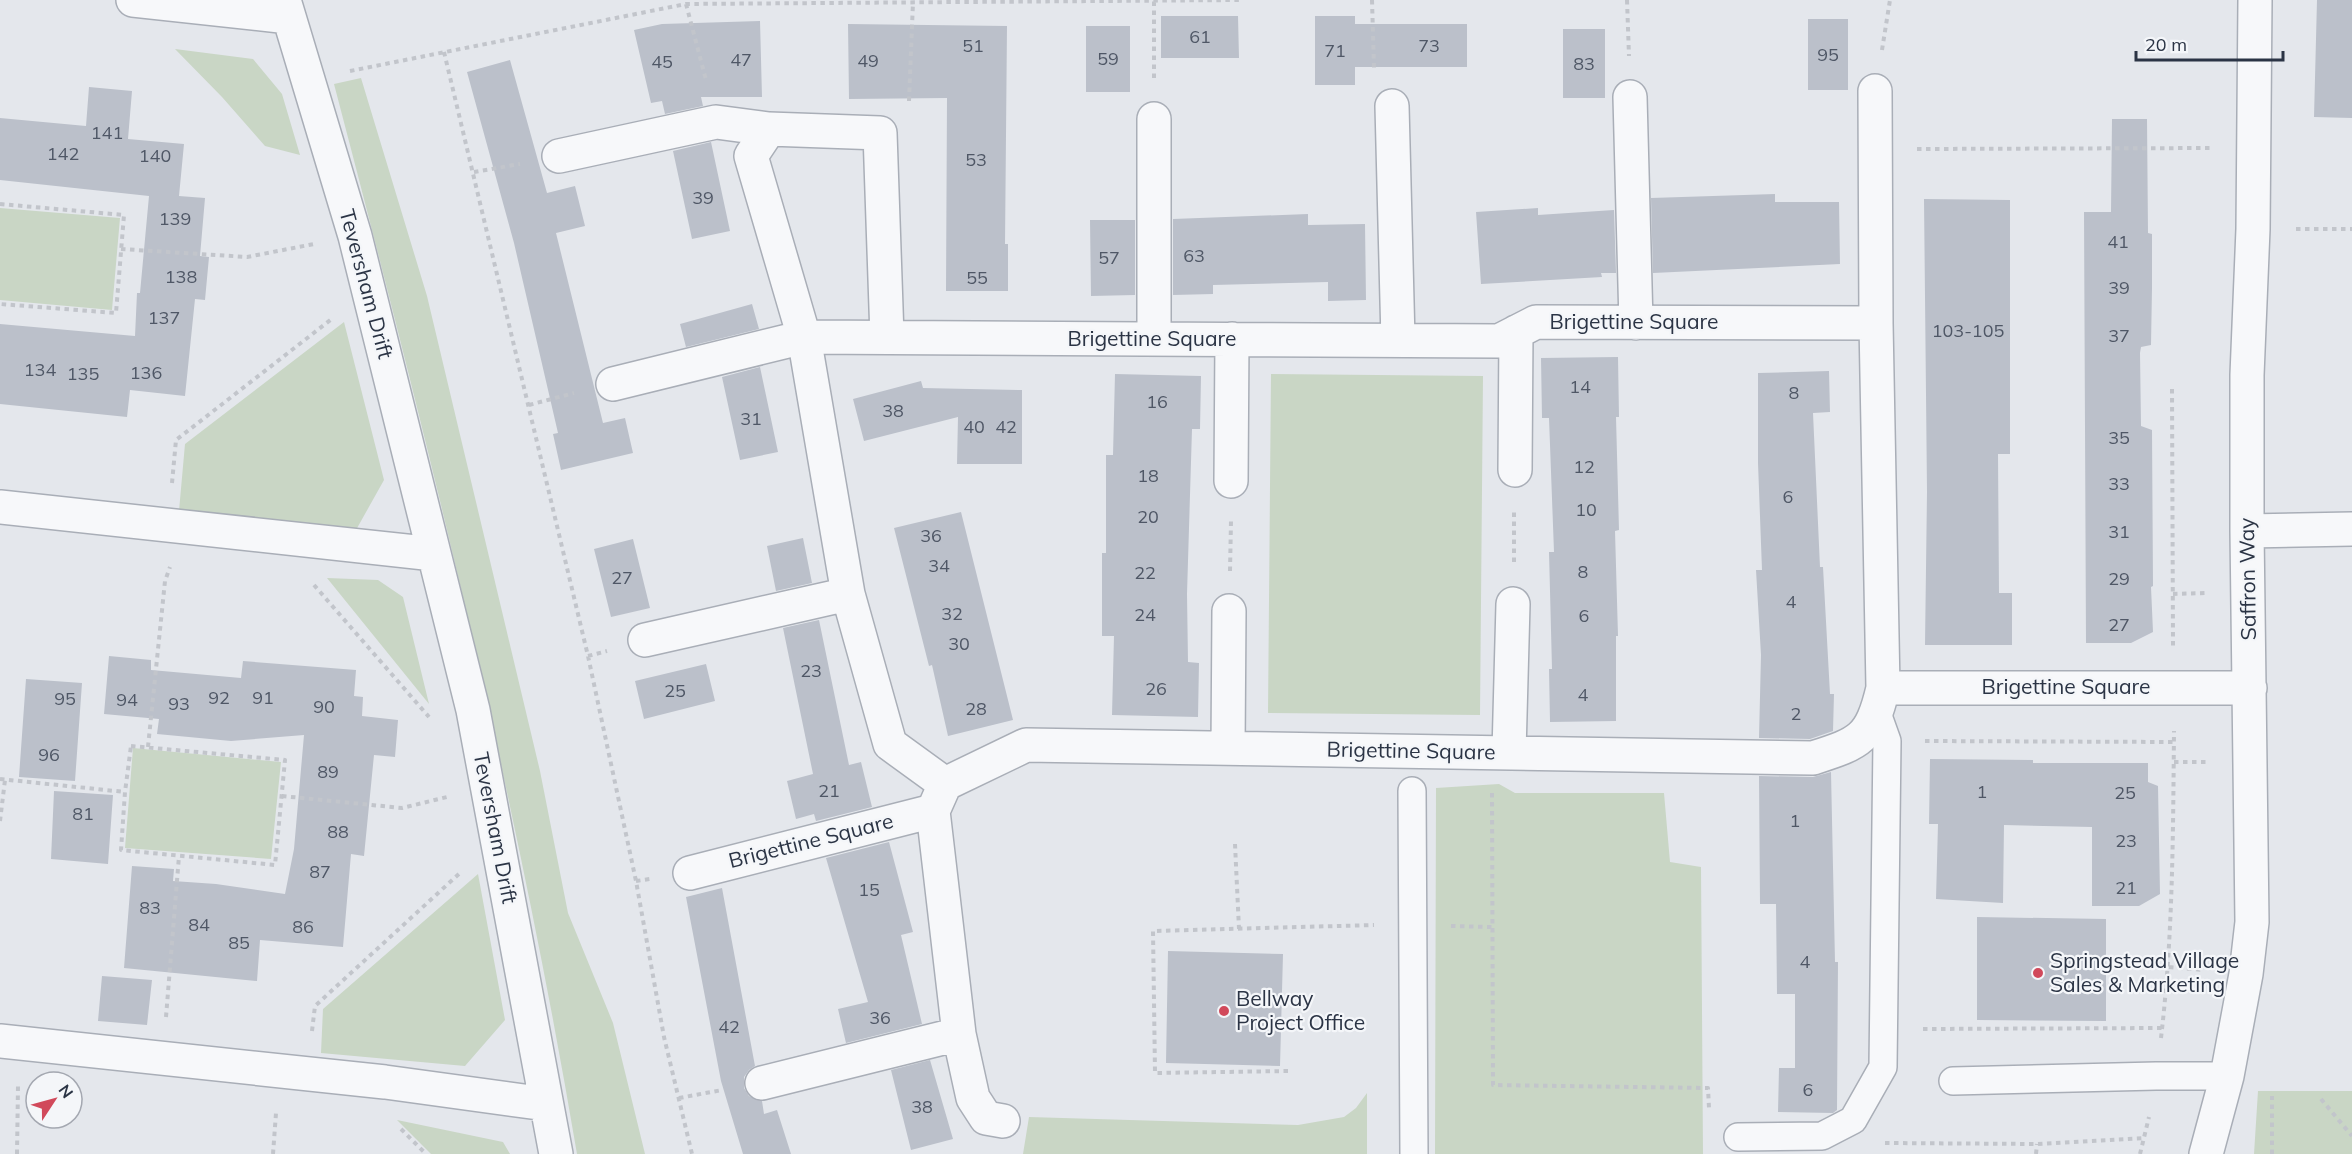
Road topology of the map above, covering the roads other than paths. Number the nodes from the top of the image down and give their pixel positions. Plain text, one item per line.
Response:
1 (133, 0) edge
2 (2255, 0) edge
3 (287, 8) edge
4 (1875, 91) road end
5 (1630, 96) road end
6 (1392, 106) road end
7 (1154, 119) road end
8 (769, 129) junction
9 (559, 156) dead end
10 (1635, 323) junction
11 (1875, 323) junction
12 (1516, 332) junction
13 (804, 337) junction
14 (887, 338) junction
15 (1154, 339) junction
16 (1232, 339) junction
17 (1398, 340) junction
18 (613, 384) dead end
19 (1515, 470) road end
20 (1232, 482) road end
21 (0, 507) edge
22 (2352, 529) edge
23 (2247, 531) junction
24 (434, 554) junction
25 (848, 594) junction
26 (1513, 604) road end
27 (1229, 611) road end
28 (645, 640) dead end
29 (2250, 688) junction
30 (1882, 714) junction
31 (1228, 748) junction
32 (1509, 752) junction
33 (1412, 791) dead end
34 (939, 798) junction
35 (690, 873) dead end
36 (959, 1034) junction
37 (9, 1042) edge
38 (2227, 1076) junction
39 (1953, 1082) dead end
40 (762, 1083) dead end
41 (546, 1104) junction
42 (1003, 1121) dead end
43 (1738, 1137) road end
44 (556, 1154) edge
45 (1414, 1154) edge
46 (2206, 1154) edge

1 - 3 street, Teversham Drift
2 - 23 street, Saffron Way
3 - 24 street, Teversham Drift
4 - 11 street
5 - 10 street
6 - 17 street
7 - 15 street
8 - 9 street
8 - 13 street
8 - 14 street
10 - 11 street, Brigettine Square
10 - 12 street, Brigettine Square
11 - 30 street
12 - 17 street, Brigettine Square
12 - 19 street
13 - 14 street, Brigettine Square
13 - 18 street, Brigettine Square
13 - 25 street
14 - 15 street, Brigettine Square
15 - 16 street, Brigettine Square
16 - 17 street, Brigettine Square
16 - 20 street
21 - 24 street
22 - 23 street
23 - 29 street, Saffron Way
24 - 41 street, Teversham Drift
25 - 28 street
25 - 34 street
26 - 32 street
27 - 31 street
29 - 30 street, Brigettine Square
29 - 38 street, Saffron Way
30 - 32 street, Brigettine Square
30 - 43 lane
31 - 32 street, Brigettine Square
31 - 34 street, Brigettine Square
33 - 45 lane
34 - 35 street, Brigettine Square
34 - 36 street
36 - 40 street
36 - 42 street
37 - 41 street
38 - 39 lane
38 - 46 street, Saffron Way
41 - 44 street, Teversham Drift

